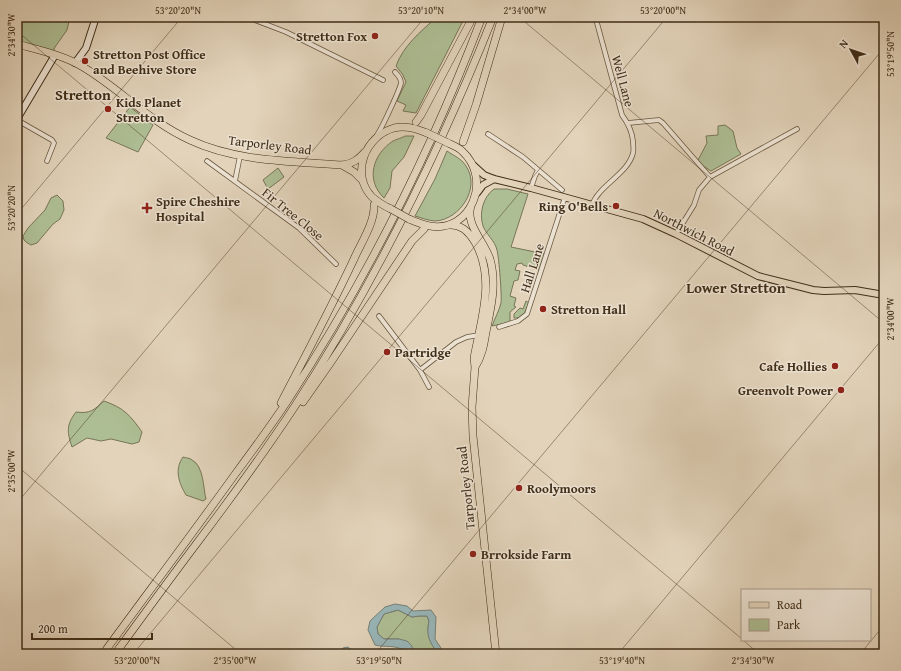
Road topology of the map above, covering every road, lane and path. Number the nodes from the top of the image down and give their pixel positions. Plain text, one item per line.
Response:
1 (96, 17) edge
2 (247, 17) edge
3 (473, 17) edge
4 (482, 17) edge
5 (493, 17) edge
6 (502, 17) edge
7 (598, 17) edge
8 (17, 44) edge
9 (55, 55) junction
10 (75, 63) junction
11 (395, 72) dead end
12 (383, 80) dead end
13 (386, 118) junction
14 (17, 120) edge
15 (628, 123) junction
16 (391, 126) junction
17 (405, 127) junction
18 (797, 129) dead end
19 (488, 134) dead end
20 (375, 138) junction
21 (365, 152) junction
22 (464, 153) junction
23 (240, 156) junction
24 (47, 161) dead end
25 (207, 161) dead end
26 (342, 165) junction
27 (473, 165) junction
28 (538, 170) junction
29 (710, 178) junction
30 (494, 179) junction
31 (235, 181) junction
32 (363, 181) junction
33 (531, 188) junction
34 (562, 190) dead end
35 (476, 193) junction
36 (565, 197) junction
37 (373, 201) junction
38 (592, 205) junction
39 (471, 206) junction
40 (448, 224) junction
41 (427, 228) junction
42 (676, 234) junction
43 (336, 264) dead end
44 (884, 295) edge
45 (379, 316) dead end
46 (499, 327) dead end
47 (486, 332) junction
48 (478, 336) junction
49 (475, 367) junction
50 (420, 370) junction
51 (429, 387) dead end
52 (264, 435) junction
53 (272, 440) junction
54 (103, 654) edge
55 (115, 654) edge
56 (496, 654) edge

1 - 10 main road
2 - 12 street
3 - 17 highway
4 - 52 highway
5 - 53 highway
6 - 22 highway
7 - 15 street, Well Lane
8 - 9 highway, Tarporley Road
9 - 10 highway, Tarporley Road
9 - 14 main road
10 - 23 highway, Tarporley Road
11 - 13 street
13 - 16 street
13 - 20 street
14 - 24 street
15 - 29 street
15 - 38 street, Well Lane
16 - 17 highway
16 - 20 highway
17 - 22 highway, bridge
18 - 29 street
19 - 28 street
20 - 21 highway
21 - 26 highway, Tarporley Road
21 - 32 highway
22 - 27 highway
23 - 26 highway, Tarporley Road
23 - 31 street
25 - 31 street, Fir Tree Close
26 - 32 highway
27 - 30 main road, Northwich Road
27 - 35 highway
28 - 33 street
28 - 34 street
29 - 42 street
30 - 33 main road, Northwich Road
30 - 35 main road
31 - 43 street, Fir Tree Close
32 - 37 highway
33 - 36 main road, Northwich Road
35 - 39 highway
36 - 38 main road, Northwich Road
36 - 46 street, Hall Lane
37 - 41 highway, bridge
37 - 52 highway
38 - 42 main road, Northwich Road
39 - 40 highway
39 - 47 highway, Tarporley Road
40 - 41 highway
40 - 48 highway, Tarporley Road
41 - 53 highway
42 - 44 main road, Northwich Road
45 - 50 street
47 - 48 street
47 - 49 highway, Tarporley Road
48 - 49 highway, Tarporley Road
48 - 50 street
49 - 56 highway, Tarporley Road
50 - 51 street
52 - 54 highway
53 - 55 highway

